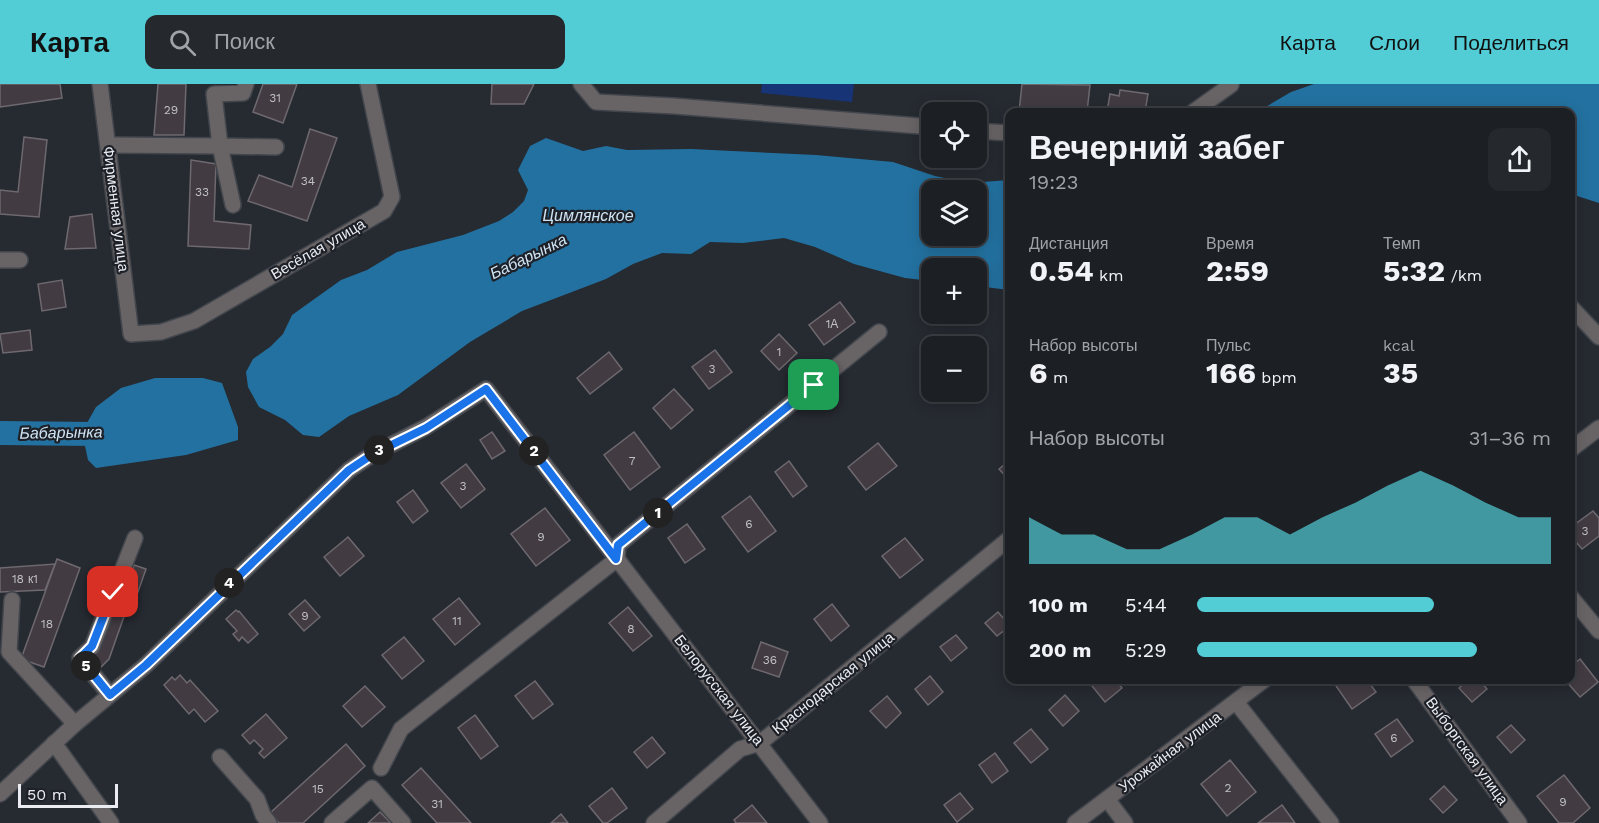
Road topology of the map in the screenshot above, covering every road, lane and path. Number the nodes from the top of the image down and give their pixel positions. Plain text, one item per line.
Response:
1 (100, 84) edge
2 (246, 84) edge
3 (368, 84) edge
4 (581, 84) edge
5 (1231, 85) edge
6 (1199, 108) edge
7 (921, 126) edge
8 (987, 132) edge
9 (1005, 133) edge
10 (108, 145) junction
11 (220, 146) junction
12 (276, 147) dead end
13 (233, 205) dead end
14 (0, 260) edge
15 (20, 260) dead end
16 (1575, 311) edge
17 (879, 332) dead end
18 (131, 334) joint
19 (1599, 337) edge
20 (1599, 428) edge
21 (1575, 446) edge
22 (135, 538) dead end
23 (1005, 542) edge
24 (616, 559) junction
25 (12, 600) dead end
26 (1575, 602) edge
27 (1599, 631) edge
28 (1258, 684) edge
29 (1417, 684) edge
30 (110, 695) junction
31 (1236, 702) junction
32 (75, 724) junction
33 (54, 743) junction
34 (760, 743) junction
35 (220, 757) dead end
36 (381, 768) dead end
37 (0, 794) edge
38 (1107, 800) junction
39 (111, 823) edge
40 (269, 823) edge
41 (332, 823) edge
42 (403, 823) edge
43 (654, 823) edge
44 (820, 823) edge
45 (1075, 823) edge
46 (1125, 823) edge
47 (1331, 823) edge
48 (1519, 823) edge

1 - 10 street, Фирменная улица
2 - 11 street
3 - 18 street, Весёлая улица
4 - 7 street
5 - 6 street
8 - 9 street
10 - 11 street
10 - 18 street, Фирменная улица
11 - 12 street
11 - 13 street
14 - 15 street
16 - 19 street
17 - 24 street
20 - 21 street
22 - 30 street
23 - 34 street, Краснодарская улица
24 - 30 street, Белорусская улица
24 - 34 street, Белорусская улица
24 - 36 street
25 - 32 street
26 - 27 street
28 - 31 street, Урожайная улица
29 - 48 street, Выборгская улица
30 - 32 street
31 - 38 street, Урожайная улица
31 - 47 street
32 - 33 street
33 - 37 street
33 - 39 street
34 - 43 street, Краснодарская улица
34 - 44 street, Белорусская улица
35 - 40 street
38 - 45 street, Урожайная улица
38 - 46 street
41 - 42 street

